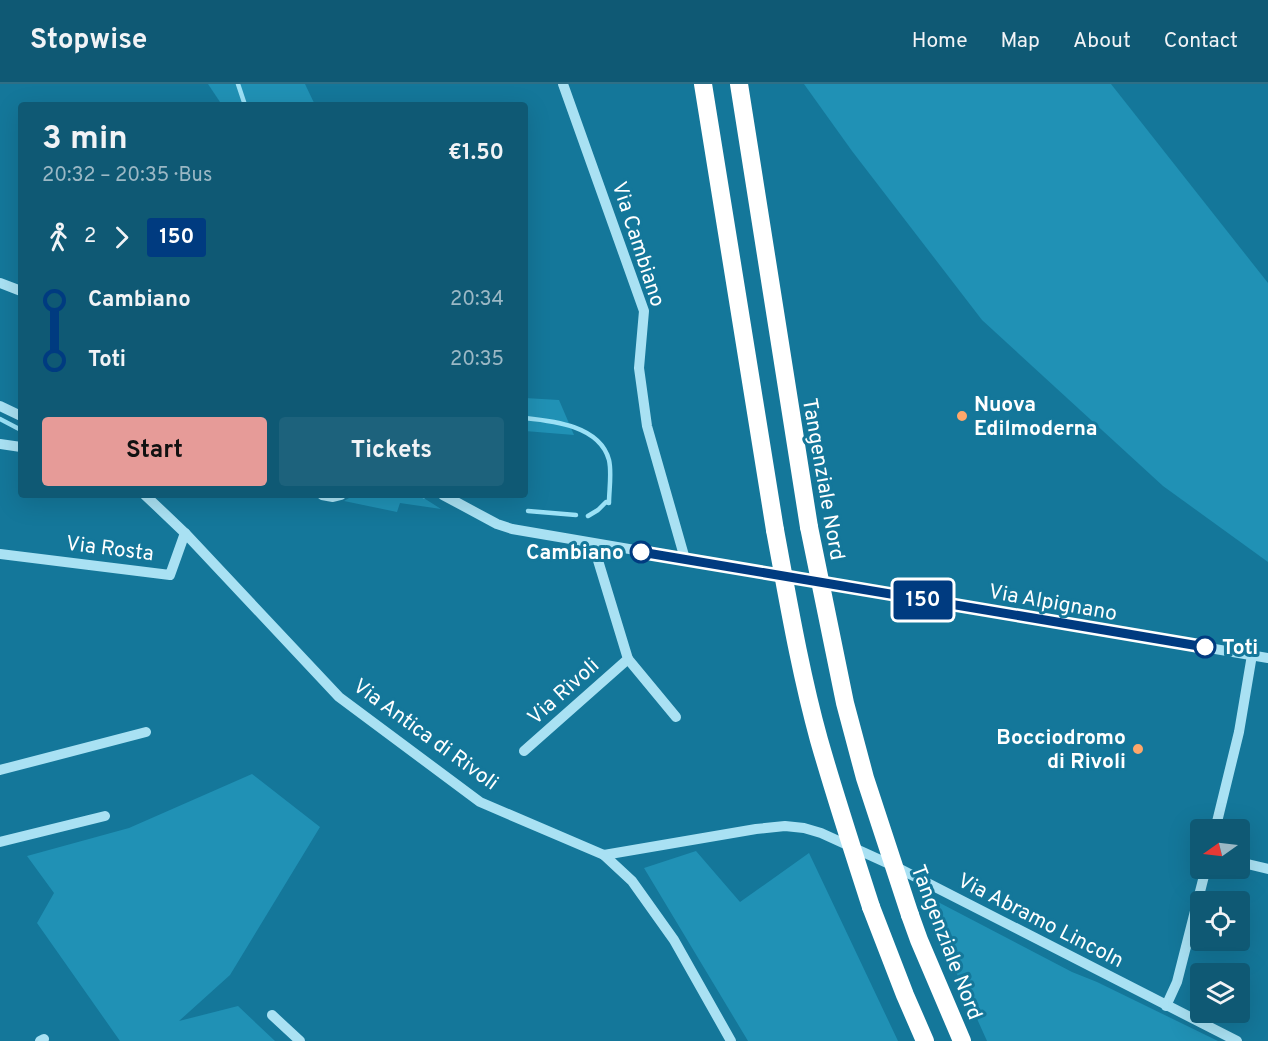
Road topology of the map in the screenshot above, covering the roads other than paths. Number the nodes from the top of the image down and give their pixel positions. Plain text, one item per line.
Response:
1 (563, 84) edge
2 (703, 84) edge
3 (739, 84) edge
4 (0, 283) edge
5 (18, 290) edge
6 (0, 406) edge
7 (18, 415) edge
8 (0, 444) edge
9 (18, 447) edge
10 (147, 498) edge
11 (449, 498) edge
12 (186, 533) junction
13 (594, 544) junction
14 (0, 554) edge
15 (685, 559) junction
16 (1252, 655) junction
17 (1268, 658) edge
18 (628, 659) junction
19 (676, 717) dead end
20 (146, 732) dead end
21 (524, 751) dead end
22 (0, 770) edge
23 (105, 816) dead end
24 (1218, 819) edge
25 (0, 842) edge
26 (604, 855) junction
27 (1250, 864) edge
28 (1268, 869) edge
29 (1203, 879) edge
30 (1166, 1006) junction
31 (272, 1015) dead end
32 (300, 1041) edge
33 (732, 1041) edge
34 (925, 1041) edge
35 (962, 1041) edge
36 (1237, 1041) edge

1 - 15 street, Via Cambiano
2 - 34 highway, bridge
3 - 35 highway, Tangenziale Nord, bridge
4 - 5 street
6 - 7 street
8 - 9 street
10 - 12 street, Via Antica di Rivoli
11 - 13 street, Via Alpignano
12 - 14 street, Via Rosta
12 - 26 street, Via Antica di Rivoli
13 - 15 street, Via Alpignano
13 - 18 street, Via Rivoli
15 - 16 street, Via Alpignano
16 - 17 street, Via Alpignano
16 - 24 street
18 - 19 street, Via Rivoli
18 - 21 street, Via Rivoli
20 - 22 street
23 - 25 street
26 - 30 street, Via Abramo Lincoln
26 - 33 street
27 - 28 street
29 - 30 street
30 - 36 street, Via Abramo Lincoln
31 - 32 street

